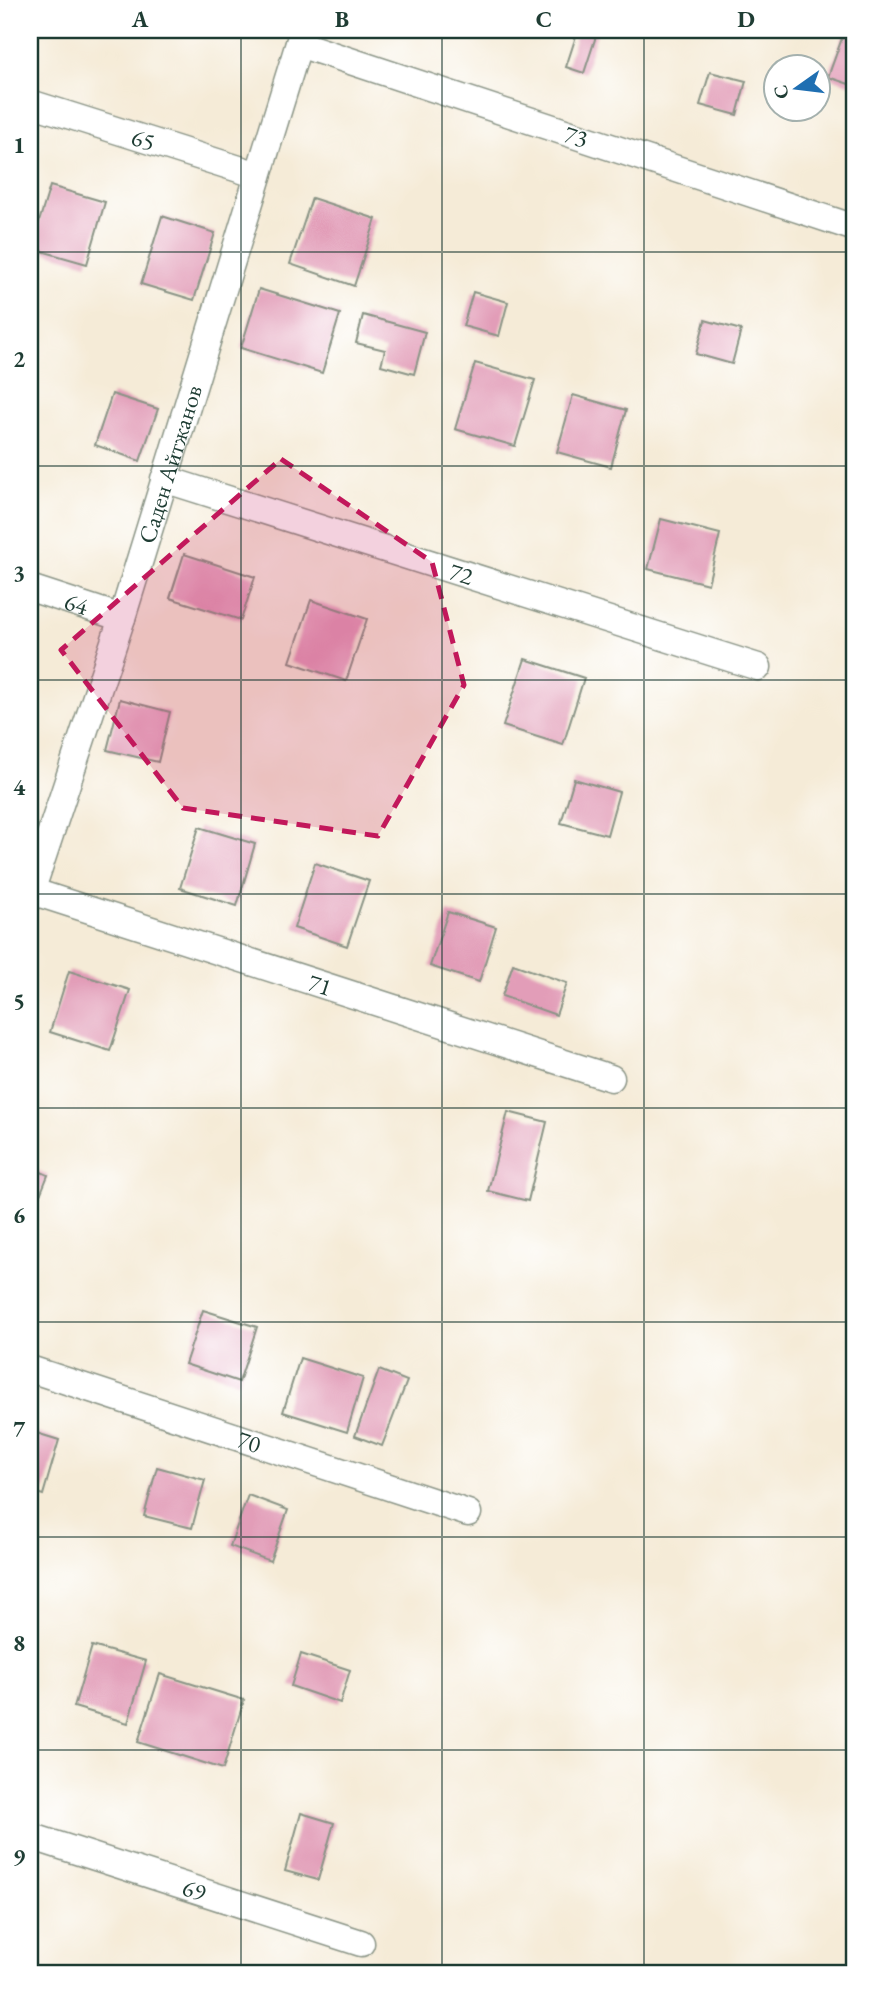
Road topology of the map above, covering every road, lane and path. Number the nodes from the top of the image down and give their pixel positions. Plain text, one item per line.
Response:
1 (301, 37) edge
2 (30, 103) edge
3 (258, 175) junction
4 (855, 228) edge
5 (164, 479) junction
6 (30, 588) edge
7 (122, 618) junction
8 (758, 667) dead end
9 (30, 893) edge
10 (611, 1078) dead end
11 (30, 1369) edge
12 (468, 1513) dead end
13 (30, 1836) edge
14 (361, 1943) dead end

1 - 3 street, Саден Айтжанов
1 - 4 street, 73
2 - 3 street, 65
3 - 5 street, Саден Айтжанов
5 - 7 street, Саден Айтжанов
5 - 8 street, 72
6 - 7 street, 64
7 - 9 street, Саден Айтжанов
9 - 10 street, 71
11 - 12 street, 70
13 - 14 street, 69

